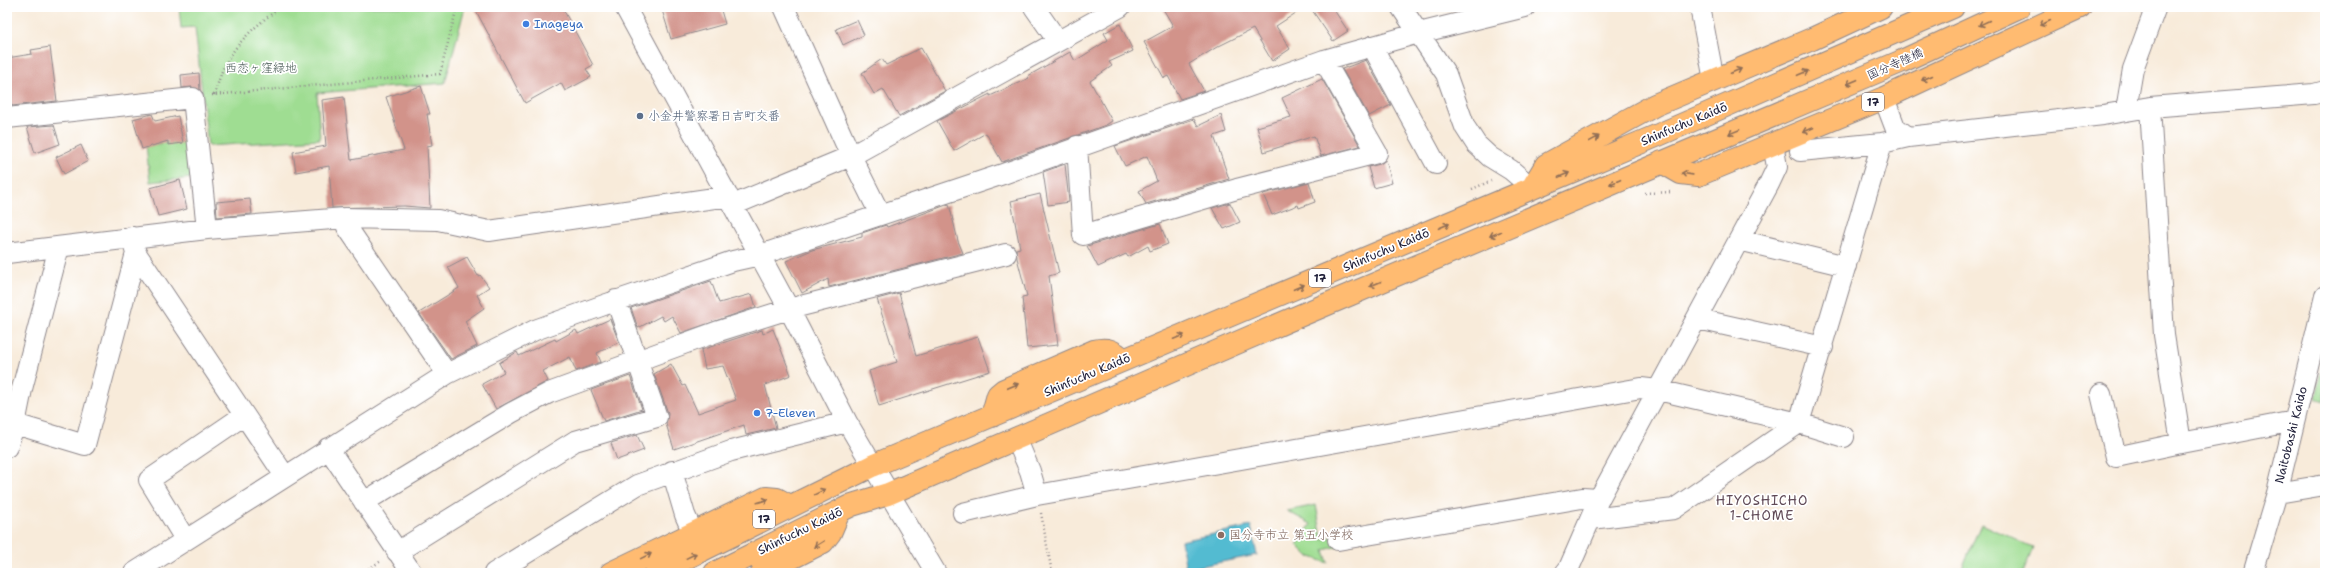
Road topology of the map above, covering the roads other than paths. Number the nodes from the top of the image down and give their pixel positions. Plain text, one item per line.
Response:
1 (625, 7) edge
2 (784, 7) edge
3 (1034, 7) edge
4 (1120, 7) edge
5 (1401, 7) edge
6 (1525, 7) edge
7 (1700, 7) edge
8 (1881, 7) edge
9 (1953, 7) edge
10 (2019, 7) edge
11 (2080, 7) edge
12 (2156, 7) edge
13 (1420, 33) junction
14 (1058, 40) junction
15 (1372, 46) junction
16 (1324, 60) junction
17 (1714, 80) junction
18 (2325, 91) edge
19 (1884, 98) junction
20 (2150, 107) junction
21 (2126, 110) junction
22 (1770, 117) joint
23 (7, 118) edge
24 (1908, 138) junction
25 (1882, 143) junction
26 (1773, 144) junction
27 (1077, 146) junction
28 (1800, 151) dead end
29 (850, 156) junction
30 (1662, 162) junction
31 (1436, 164) dead end
32 (1532, 188) junction
33 (731, 201) junction
34 (880, 214) junction
35 (345, 218) junction
36 (207, 229) junction
37 (1739, 240) junction
38 (133, 245) junction
39 (59, 247) junction
40 (7, 253) edge
41 (1006, 254) dead end
42 (760, 255) junction
43 (1846, 266) junction
44 (2325, 296) edge
45 (616, 300) junction
46 (789, 309) junction
47 (1698, 319) junction
48 (1285, 322) junction
49 (1823, 347) junction
50 (637, 361) junction
51 (447, 374) junction
52 (1658, 390) junction
53 (2102, 394) dead end
54 (243, 416) junction
55 (2294, 421) junction
56 (847, 422) junction
57 (1799, 423) junction
58 (15, 424) junction
59 (1844, 437) dead end
60 (1016, 438) junction
61 (2181, 443) junction
62 (7, 447) edge
63 (328, 448) junction
64 (872, 466) junction
65 (672, 471) junction
66 (285, 476) junction
67 (2325, 485) edge
68 (2277, 493) junction
69 (888, 494) junction
70 (1037, 495) junction
71 (1599, 498) junction
72 (364, 502) junction
73 (790, 506) junction
74 (839, 512) junction
75 (963, 512) dead end
76 (1591, 519) junction
77 (693, 533) junction
78 (185, 539) junction
79 (1338, 540) dead end
80 (397, 552) junction
81 (727, 571) edge
82 (134, 573) edge
83 (412, 573) edge
84 (494, 573) edge
85 (611, 573) edge
86 (656, 573) edge
87 (762, 573) edge
88 (936, 573) edge
89 (1564, 573) edge
90 (2253, 573) edge

1 - 33 street
2 - 29 street
3 - 14 street
4 - 14 street
5 - 13 street
6 - 13 street
7 - 17 street
17 -> 8 main road
32 -> 9 main road, Shinfuchu Kaidō / 17
10 -> 22 main road, 国分寺陸橋 / 17
11 -> 19 main road, 17
12 - 21 street
13 - 15 street
13 - 32 street
14 - 29 street
15 - 16 street
15 - 31 street
16 - 27 street
16 - 27 street
32 -> 17 main road
18 - 20 street
19 - 24 street
19 -> 26 main road, 17
20 - 21 street
20 - 61 street
21 - 24 street
22 -> 30 main road, Shinfuchu Kaidō / 17
23 - 36 street
24 - 25 street
25 - 28 street
25 - 43 street
26 -> 30 main road, 17
26 - 37 street
27 - 34 street
29 - 33 street
29 - 34 street
30 -> 48 main road, Shinfuchu Kaidō / 17
64 -> 32 main road, Shinfuchu Kaidō / 17
33 - 35 street
33 - 42 street
34 - 42 street
35 - 36 street
35 - 51 street
36 - 38 street
37 - 43 street
37 - 47 street
38 - 39 street
38 - 54 street
38 - 58 street
39 - 40 street
39 - 58 street
41 - 46 street
42 - 45 street
42 - 46 street
43 - 49 street
44 - 55 street, Naitobashi Kaido
45 - 50 street
45 - 51 street
46 - 50 street
46 - 56 street
47 - 49 street
47 - 52 street
48 - 60 main road, Shinfuchu Kaidō / 17
48 - 64 main road, Shinfuchu Kaidō / 17
49 - 57 street
50 - 72 street
50 - 80 street
51 - 63 street
52 - 57 street
52 - 70 street
52 - 71 street
53 - 61 street
54 - 66 street
54 - 78 street
55 - 61 street
55 - 68 street, Naitobashi Kaido
56 - 64 street
56 - 65 street
57 - 59 street
57 - 76 street
58 - 62 street
60 - 69 main road, Shinfuchu Kaidō / 17
60 - 70 street
63 - 66 street
63 - 72 street
64 - 69 street
73 -> 64 main road, Shinfuchu Kaidō / 17
65 - 77 street
65 - 84 street
66 - 78 street
67 - 68 street
68 - 90 street, Naitobashi Kaido
69 - 74 main road, Shinfuchu Kaidō / 17
69 - 88 street
70 - 75 street
71 - 76 street
71 - 79 street
72 - 80 street
77 -> 73 main road
86 -> 73 main road, Shinfuchu Kaidō / 17
74 - 81 main road, Shinfuchu Kaidō / 17
74 -> 87 main road
76 - 89 street
85 -> 77 main road
78 - 82 street
80 - 83 street

